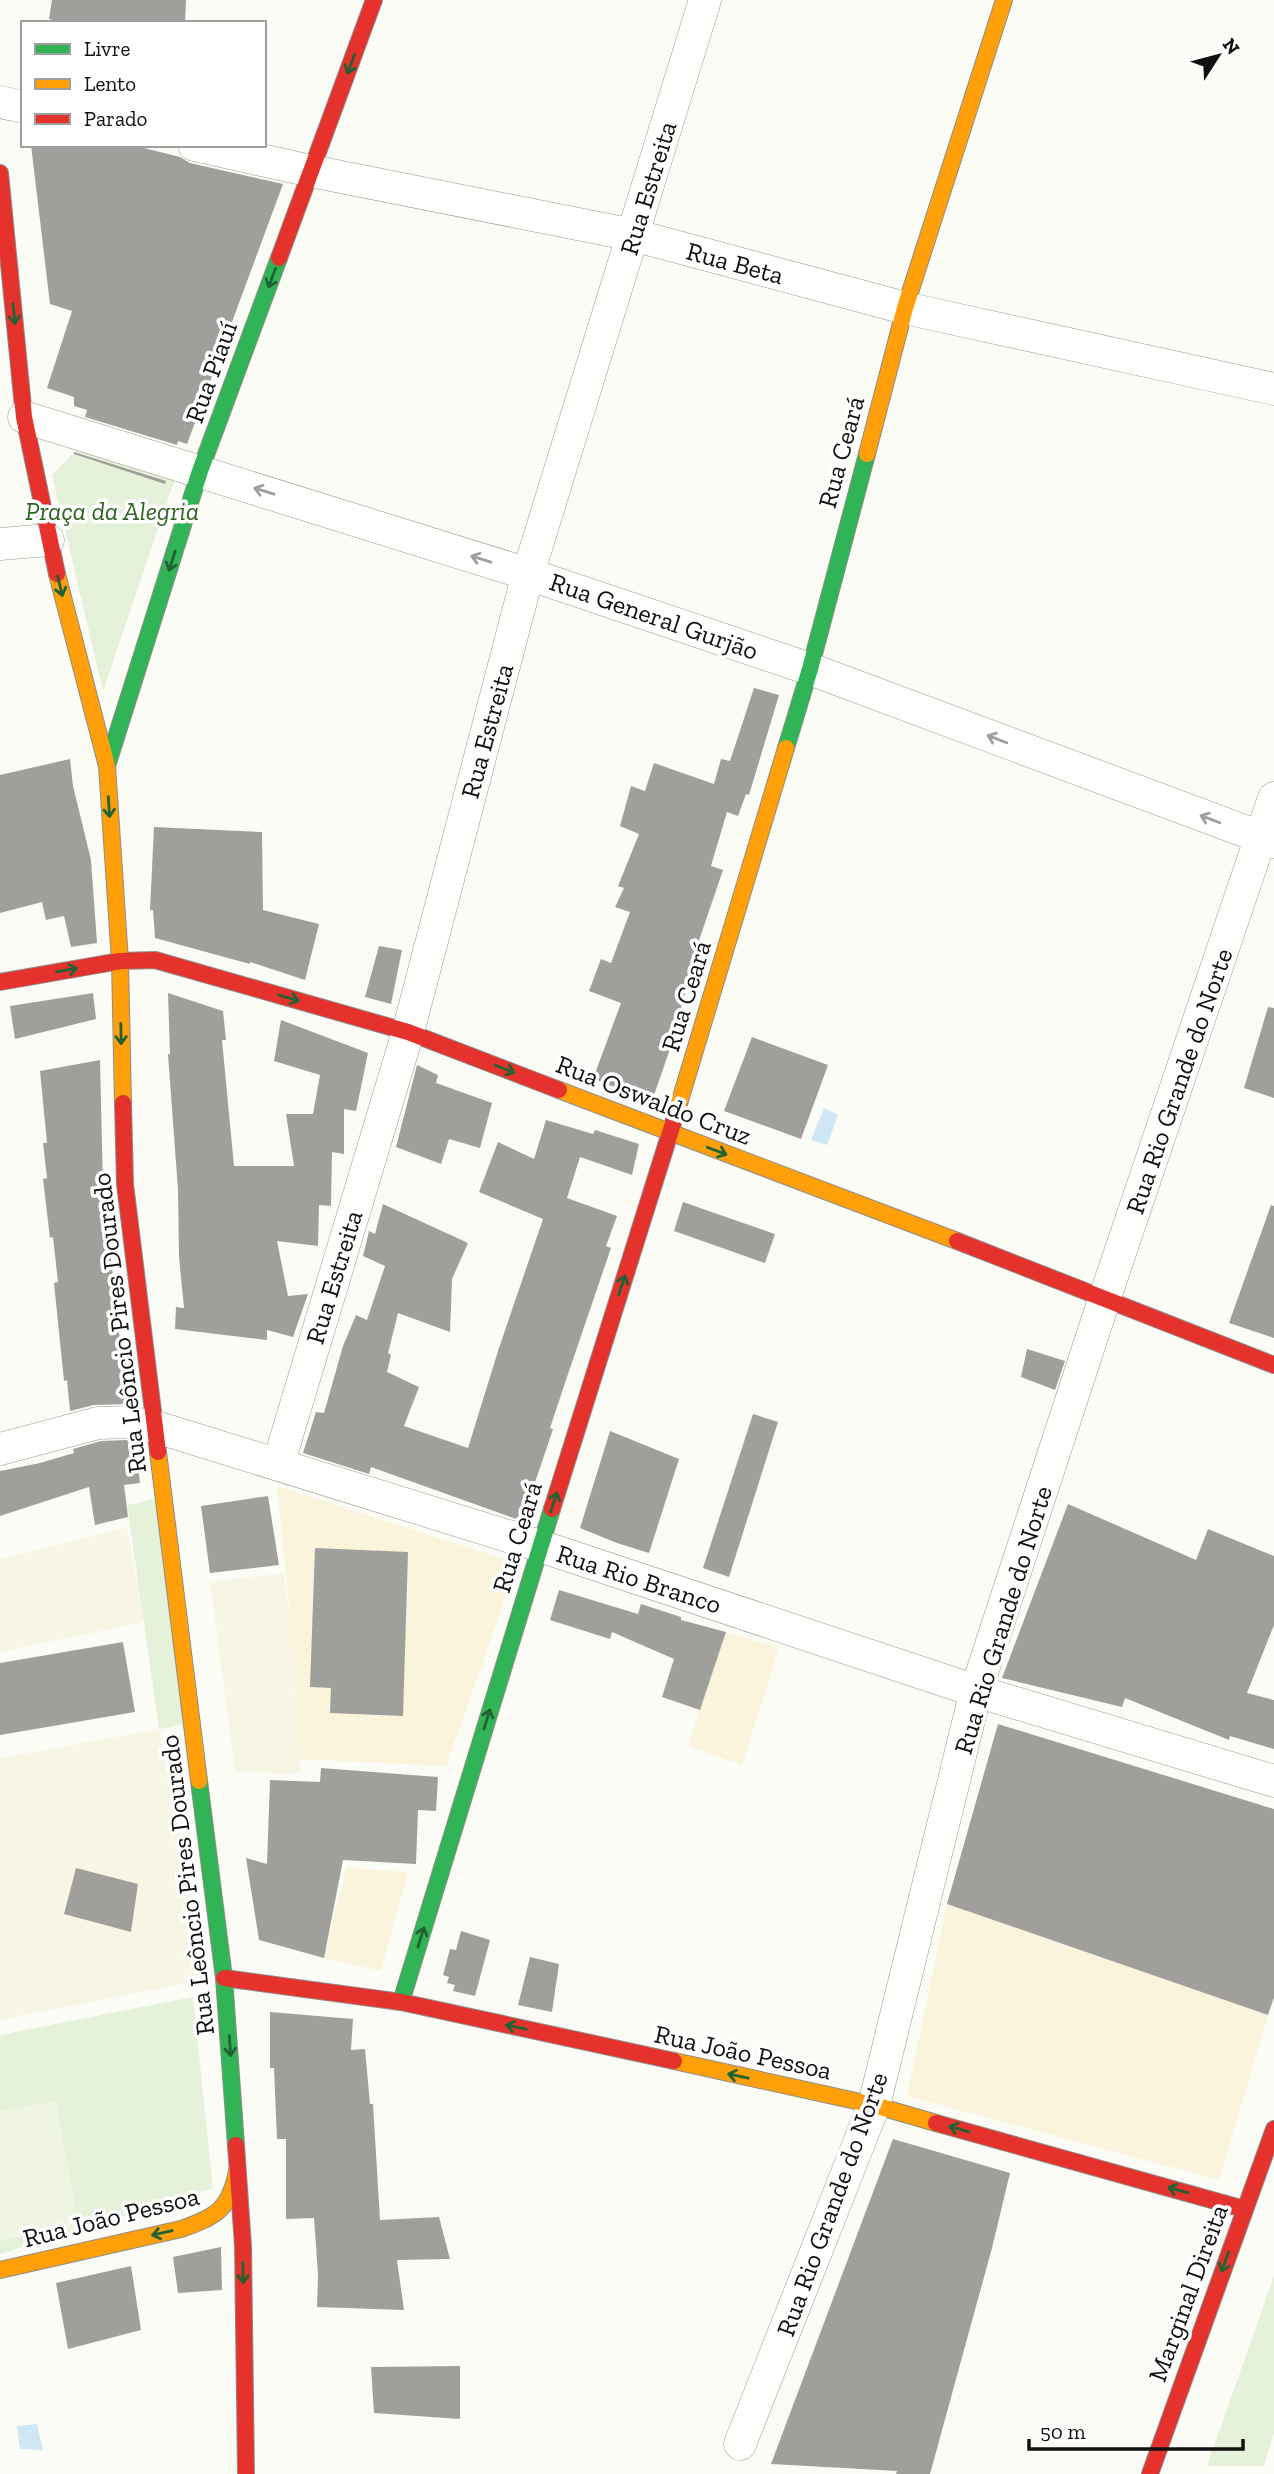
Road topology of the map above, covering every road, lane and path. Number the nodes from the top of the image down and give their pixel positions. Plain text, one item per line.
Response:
1 (374, 0) edge
2 (705, 0) edge
3 (1003, 5) edge
4 (0, 102) edge
5 (21, 107) edge
6 (203, 147) edge
7 (311, 171) junction
8 (0, 173) edge
9 (633, 236) junction
10 (905, 308) junction
11 (1274, 389) edge
12 (24, 417) junction
13 (200, 471) junction
14 (48, 540) junction
15 (0, 544) edge
16 (528, 574) junction
17 (810, 669) junction
18 (107, 766) junction
19 (1274, 798) edge
20 (1268, 840) edge
21 (120, 961) junction
22 (0, 982) edge
23 (408, 1032) junction
24 (670, 1133) junction
25 (1105, 1297) junction
26 (1274, 1365) edge
27 (156, 1427) junction
28 (0, 1448) edge
29 (278, 1465) junction
30 (540, 1546) junction
31 (976, 1691) junction
32 (1274, 1781) edge
33 (225, 1978) junction
34 (401, 2002) junction
35 (874, 2105) junction
36 (1274, 2129) edge
37 (239, 2162) junction
38 (1244, 2209) junction
39 (0, 2270) edge
40 (740, 2444) dead end
41 (246, 2474) edge
42 (1150, 2474) edge

1 -> 7 street, Rua Piauí
2 - 9 street, Rua Estreita
3 - 10 street, Rua Ceará
4 - 5 street
6 - 7 street, Rua Beta
7 - 9 street, Rua Beta
7 -> 13 street, Rua Piauí
8 -> 12 street, Rua Leôncio Pires Dourado
9 - 10 street, Rua Beta
9 - 16 street, Rua Estreita
10 - 11 street, Rua Beta
10 - 17 street, Rua Ceará
12 - 13 street, Rua General Gurjão
12 - 14 street, Rua Leôncio Pires Dourado
16 -> 13 street, Rua General Gurjão
13 -> 18 street, Rua Piauí
14 - 15 street
14 -> 18 street, Rua Leôncio Pires Dourado
16 - 17 street, Rua General Gurjão
16 - 23 street, Rua Estreita
20 -> 17 street, Rua General Gurjão
17 - 24 street, Rua Ceará
18 -> 21 street, Rua Leôncio Pires Dourado
19 - 20 street, Rua Rio Grande do Norte
20 - 25 street, Rua Rio Grande do Norte
22 -> 21 street, Rua Oswaldo Cruz
21 -> 23 street, Rua Oswaldo Cruz
21 -> 27 street, Rua Leôncio Pires Dourado
23 -> 24 street, Rua Oswaldo Cruz
23 - 29 street, Rua Estreita
24 -> 25 street, Rua Oswaldo Cruz
30 -> 24 street, Rua Ceará
25 - 26 street, Rua Oswaldo Cruz
25 - 31 street, Rua Rio Grande do Norte
27 - 28 street, Rua Rio Branco
27 - 29 street, Rua Rio Branco
27 - 33 street, Rua Leôncio Pires Dourado
29 - 30 street, Rua Rio Branco
30 - 31 street, Rua Rio Branco
34 -> 30 street, Rua Ceará
31 - 32 street, Rua Rio Branco
31 - 35 street, Rua Rio Grande do Norte
33 - 34 street, Rua João Pessoa
33 -> 37 street, Rua Leôncio Pires Dourado
35 -> 34 street, Rua João Pessoa
38 -> 35 street, Rua João Pessoa
35 - 40 street, Rua Rio Grande do Norte
36 - 38 street, Marginal Direita
37 -> 39 street, Rua João Pessoa
37 -> 41 street, Rua Leôncio Pires Dourado
38 -> 42 street, Marginal Direita

